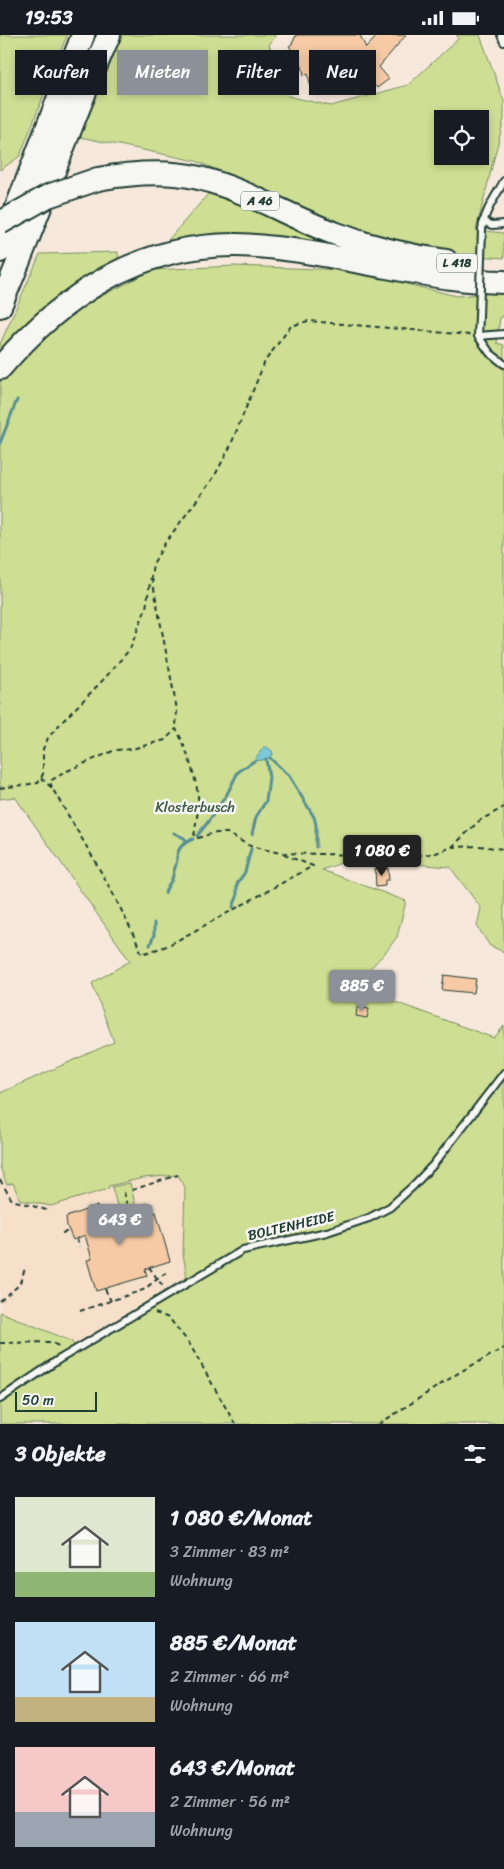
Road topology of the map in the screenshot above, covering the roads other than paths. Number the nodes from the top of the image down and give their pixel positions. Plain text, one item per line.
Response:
1 (83, 35) edge
2 (109, 35) edge
3 (501, 35) edge
4 (504, 41) edge
5 (504, 181) edge
6 (483, 221) junction
7 (0, 223) edge
8 (504, 224) edge
9 (0, 251) edge
10 (416, 265) junction
11 (504, 267) edge
12 (504, 282) edge
13 (0, 306) edge
14 (504, 334) edge
15 (478, 336) junction
16 (504, 364) edge
17 (0, 368) edge
18 (504, 1073) edge
19 (0, 1399) edge

1 - 9 highway
2 - 13 highway
3 - 4 lane
5 - 6 lane
6 - 8 lane
6 - 15 lane, bridge
7 - 10 highway, A 46, bridge
10 - 11 highway, L 418
10 - 12 highway, L 418
10 - 17 highway
14 - 15 lane
15 - 16 lane
18 - 19 lane, BOLTENHEIDE

